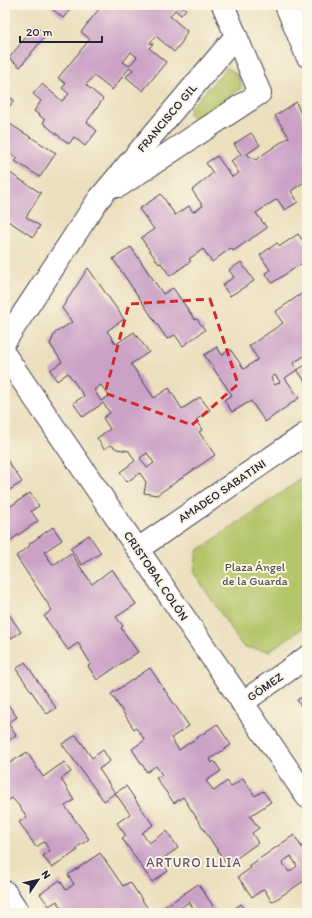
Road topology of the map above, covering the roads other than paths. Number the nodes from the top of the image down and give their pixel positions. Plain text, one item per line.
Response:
1 (223, 5) edge
2 (286, 5) edge
3 (236, 36) junction
4 (307, 56) edge
5 (98, 200) junction
6 (5, 341) edge
7 (5, 355) edge
8 (307, 433) edge
9 (138, 549) junction
10 (307, 657) edge
11 (242, 703) junction
12 (307, 797) edge
13 (5, 892) edge
14 (19, 913) edge

1 - 3 street
2 - 4 street
3 - 5 street, FRANCISCO GIL
3 - 5 street, FRANCISCO GIL
5 - 6 street, FRANCISCO GIL
7 - 9 street, CRISTOBAL COLÓN
8 - 9 street, AMADEO SABATINI
9 - 11 street, CRISTOBAL COLÓN
10 - 11 street, GÓMEZ
11 - 12 street, CRISTOBAL COLÓN
13 - 14 street

